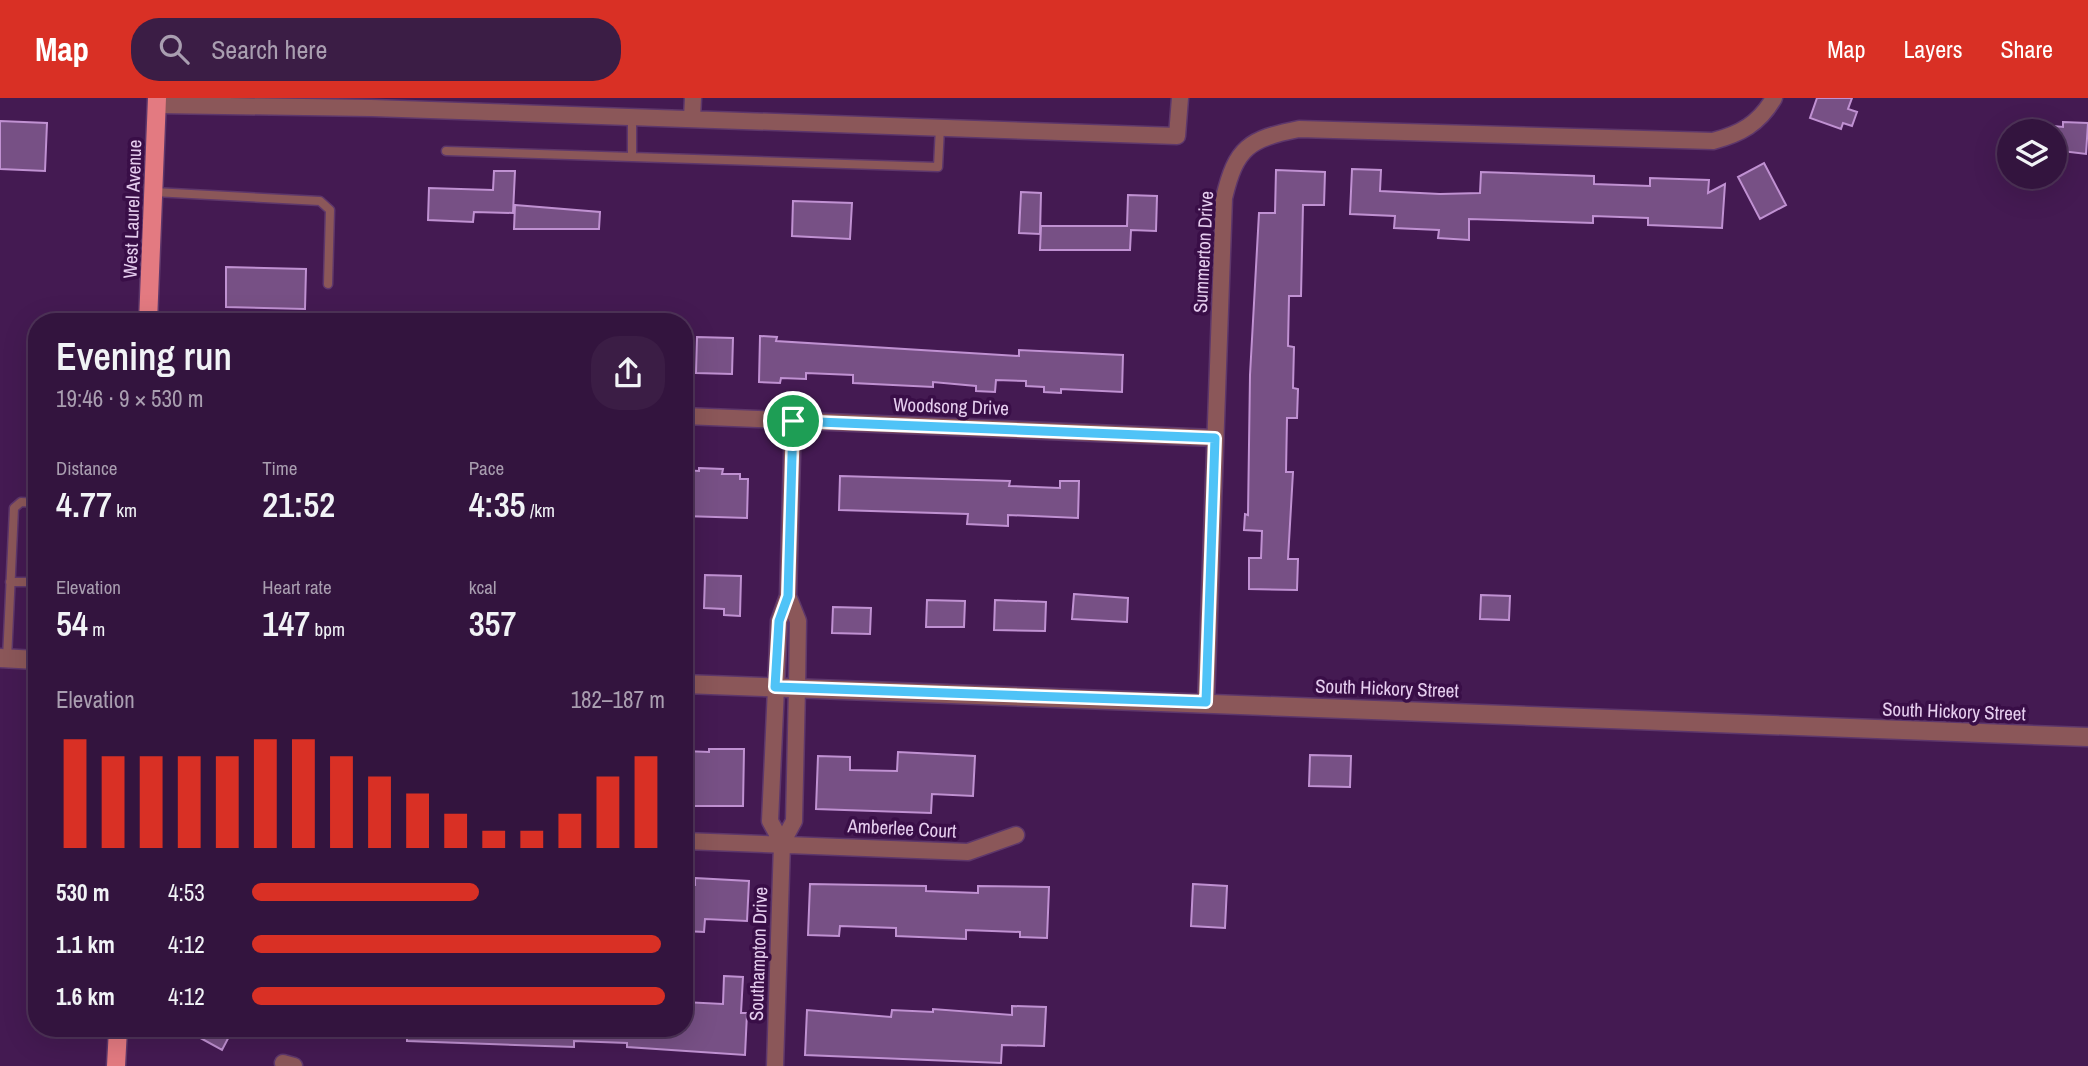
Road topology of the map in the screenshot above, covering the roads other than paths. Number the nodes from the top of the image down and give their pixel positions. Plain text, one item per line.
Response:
1 (693, 98) edge
2 (1180, 98) edge
3 (1774, 98) edge
4 (157, 101) edge
5 (632, 118) junction
6 (692, 119) junction
7 (940, 127) junction
8 (446, 150) dead end
9 (632, 157) junction
10 (154, 192) junction
11 (328, 284) dead end
12 (148, 313) edge
13 (693, 416) edge
14 (793, 421) junction
15 (1215, 438) junction
16 (28, 502) edge
17 (10, 582) junction
18 (28, 582) edge
19 (788, 596) junction
20 (4, 659) edge
21 (28, 660) edge
22 (693, 684) edge
23 (775, 687) junction
24 (797, 688) junction
25 (1206, 702) junction
26 (2088, 737) edge
27 (1016, 835) dead end
28 (693, 841) edge
29 (782, 843) junction
30 (118, 1037) edge
31 (116, 1066) edge
32 (775, 1066) edge

1 - 6 street
2 - 7 street
3 - 15 street, Summerton Drive
4 - 5 street
4 - 10 main road, West Laurel Avenue
5 - 6 street
5 - 9 lane
6 - 7 street
7 - 9 lane
8 - 9 lane
10 - 11 lane
10 - 12 main road, West Laurel Avenue
13 - 14 street, Woodsong Drive
14 - 15 street, Woodsong Drive
14 - 19 street
15 - 25 street, Summerton Drive
16 - 17 lane
17 - 18 lane
17 - 20 lane
19 - 23 street, Southampton Drive
19 - 24 street, Southampton Drive
20 - 21 street
22 - 23 street, South Hickory Street
23 - 24 street, South Hickory Street
23 - 29 street, Southampton Drive
24 - 25 street, South Hickory Street
24 - 29 street, Southampton Drive
25 - 26 street, South Hickory Street
27 - 29 street, Amberlee Court
28 - 29 street, Amberlee Court
29 - 32 street, Southampton Drive
30 - 31 main road

